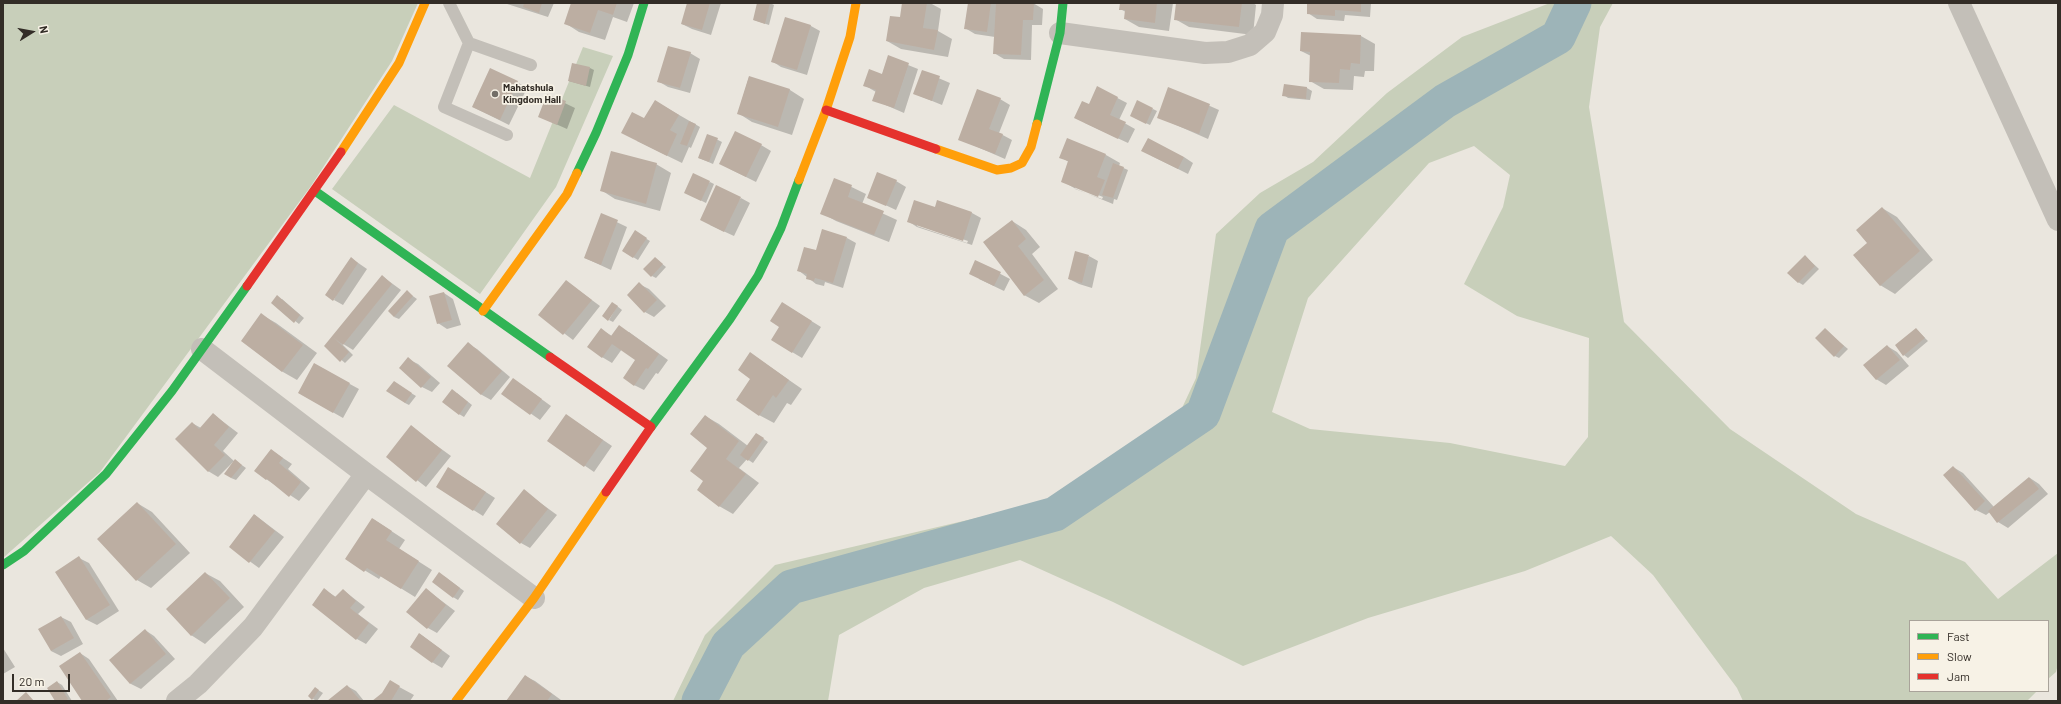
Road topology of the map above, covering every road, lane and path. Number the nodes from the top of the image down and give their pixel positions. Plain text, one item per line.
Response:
1 (424, 3) edge
2 (449, 3) edge
3 (644, 3) edge
4 (856, 3) edge
5 (1063, 3) edge
6 (1273, 3) edge
7 (1959, 3) edge
8 (1060, 33) junction
9 (469, 43) junction
10 (531, 65) dead end
11 (826, 110) junction
12 (507, 135) dead end
13 (315, 191) junction
14 (2058, 220) edge
15 (483, 311) junction
16 (202, 349) junction
17 (651, 428) junction
18 (366, 474) junction
19 (3, 565) edge
20 (534, 598) junction
21 (177, 701) edge
22 (456, 701) edge

1 - 13 street
2 - 9 lane
3 - 15 street
4 - 11 street
5 - 8 street
6 - 8 street
7 - 14 street
8 - 11 street
9 - 10 lane
9 - 12 lane
11 - 17 street
13 - 15 street
13 - 16 street
15 - 17 street
16 - 18 street
16 - 19 street
17 - 20 street
18 - 20 street
18 - 21 street
20 - 22 street

